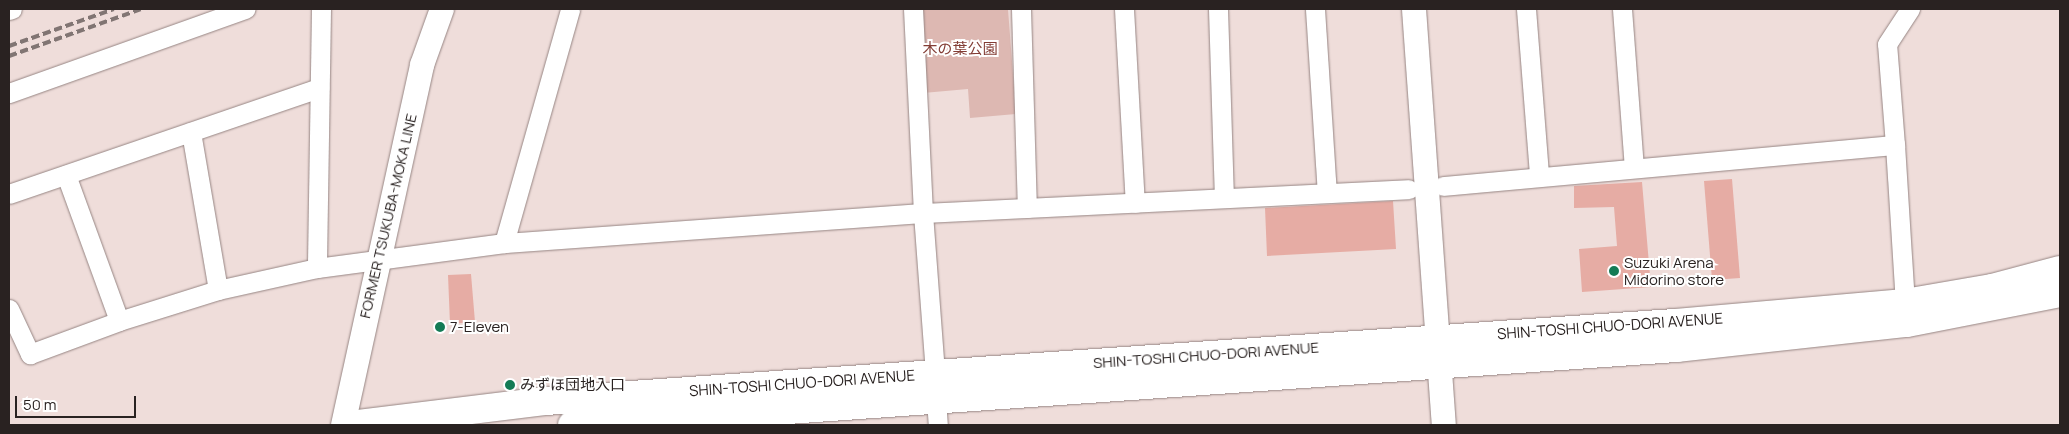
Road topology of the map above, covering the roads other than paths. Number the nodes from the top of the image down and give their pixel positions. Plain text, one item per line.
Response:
1 (12, 9) edge
2 (245, 9) edge
3 (320, 9) edge
4 (442, 9) edge
5 (570, 9) edge
6 (913, 9) edge
7 (1020, 9) edge
8 (1124, 9) edge
9 (1218, 9) edge
10 (1314, 9) edge
11 (1414, 9) edge
12 (1526, 9) edge
13 (1622, 9) edge
14 (1910, 9) edge
15 (9, 10) edge
16 (319, 88) junction
17 (9, 93) edge
18 (191, 132) junction
19 (1895, 145) junction
20 (1634, 166) junction
21 (66, 175) junction
22 (1538, 176) junction
23 (1443, 186) dead end
24 (1408, 189) dead end
25 (1327, 193) junction
26 (9, 194) edge
27 (1224, 198) junction
28 (1135, 202) junction
29 (1027, 208) junction
30 (923, 213) junction
31 (504, 243) junction
32 (378, 258) junction
33 (317, 268) junction
34 (2060, 270) edge
35 (218, 290) junction
36 (2060, 293) edge
37 (1905, 303) junction
38 (9, 309) edge
39 (119, 321) junction
40 (1437, 338) junction
41 (1439, 367) junction
42 (936, 399) edge
43 (343, 425) edge
44 (350, 425) edge
45 (572, 425) edge
46 (1444, 425) edge

1 - 15 street
2 - 17 street
3 - 16 street
4 - 32 street, FORMER TSUKUBA-MOKA LINE
5 - 31 street
6 - 30 street
7 - 29 street
8 - 28 street
9 - 27 street
10 - 25 street
11 - 40 street
12 - 22 street
13 - 20 street
14 - 19 street
16 - 18 street
16 - 33 street
18 - 21 street
18 - 35 street
19 - 20 street
19 - 37 street
20 - 22 street
21 - 26 street
21 - 39 street
22 - 23 street
24 - 25 street
25 - 27 street
27 - 28 street
28 - 29 street
29 - 30 street
30 - 31 street
30 - 42 street
31 - 32 street
32 - 33 street
32 - 43 street, FORMER TSUKUBA-MOKA LINE
33 - 35 street
34 - 37 main road, SHIN-TOSHI CHUO-DORI AVENUE
35 - 39 street
36 - 41 main road, SHIN-TOSHI CHUO-DORI AVENUE
37 - 40 main road, SHIN-TOSHI CHUO-DORI AVENUE
38 - 39 street
40 - 41 street
40 - 42 main road, SHIN-TOSHI CHUO-DORI AVENUE
41 - 42 main road, SHIN-TOSHI CHUO-DORI AVENUE
41 - 46 street
42 - 44 main road, SHIN-TOSHI CHUO-DORI AVENUE
42 - 45 main road, SHIN-TOSHI CHUO-DORI AVENUE

